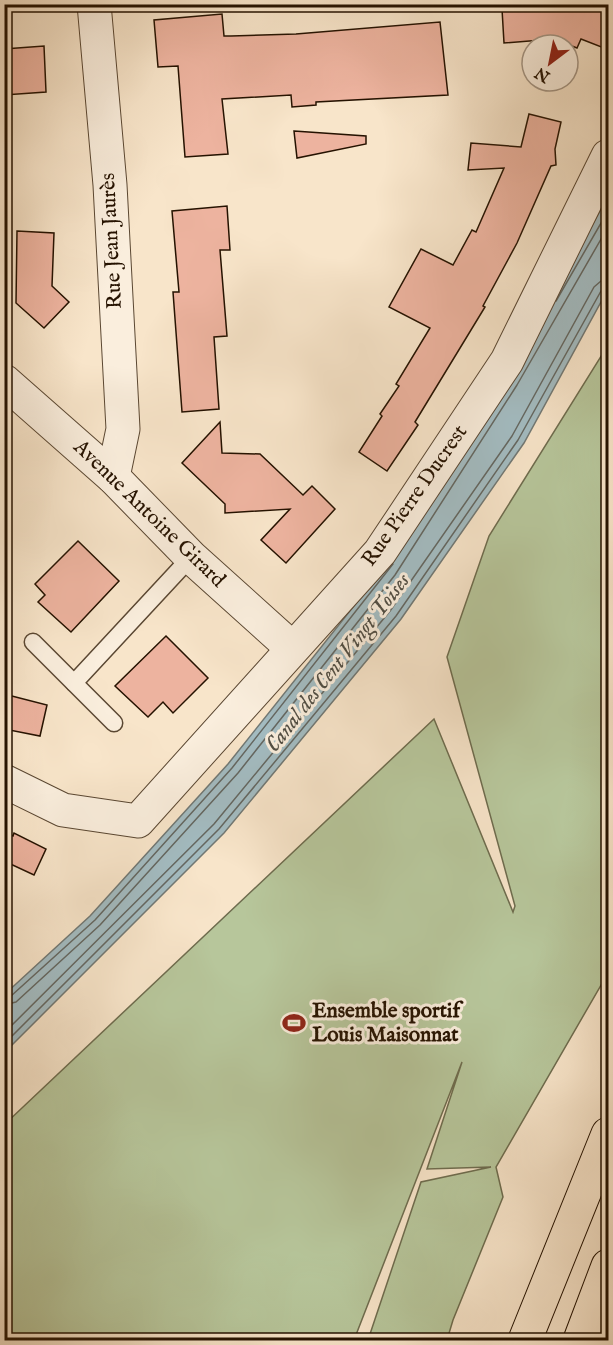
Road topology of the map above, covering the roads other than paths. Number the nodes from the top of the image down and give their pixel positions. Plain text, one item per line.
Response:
1 (94, 4) edge
2 (609, 156) edge
3 (4, 381) edge
4 (113, 477) junction
5 (191, 557) junction
6 (33, 642) dead end
7 (292, 648) junction
8 (74, 683) junction
9 (114, 723) dead end
10 (4, 781) edge
11 (609, 1134) edge
12 (609, 1266) edge
13 (525, 1341) edge
14 (580, 1341) edge

1 - 4 street, Rue Jean Jaurès
2 - 7 street, Rue Pierre Ducrest
3 - 4 street, Avenue Antoine Girard
4 - 5 street, Avenue Antoine Girard
5 - 7 street, Avenue Antoine Girard
5 - 8 lane
6 - 8 lane
7 - 10 street, Rue Pierre Ducrest
8 - 9 lane
11 - 13 highway
12 - 14 highway

